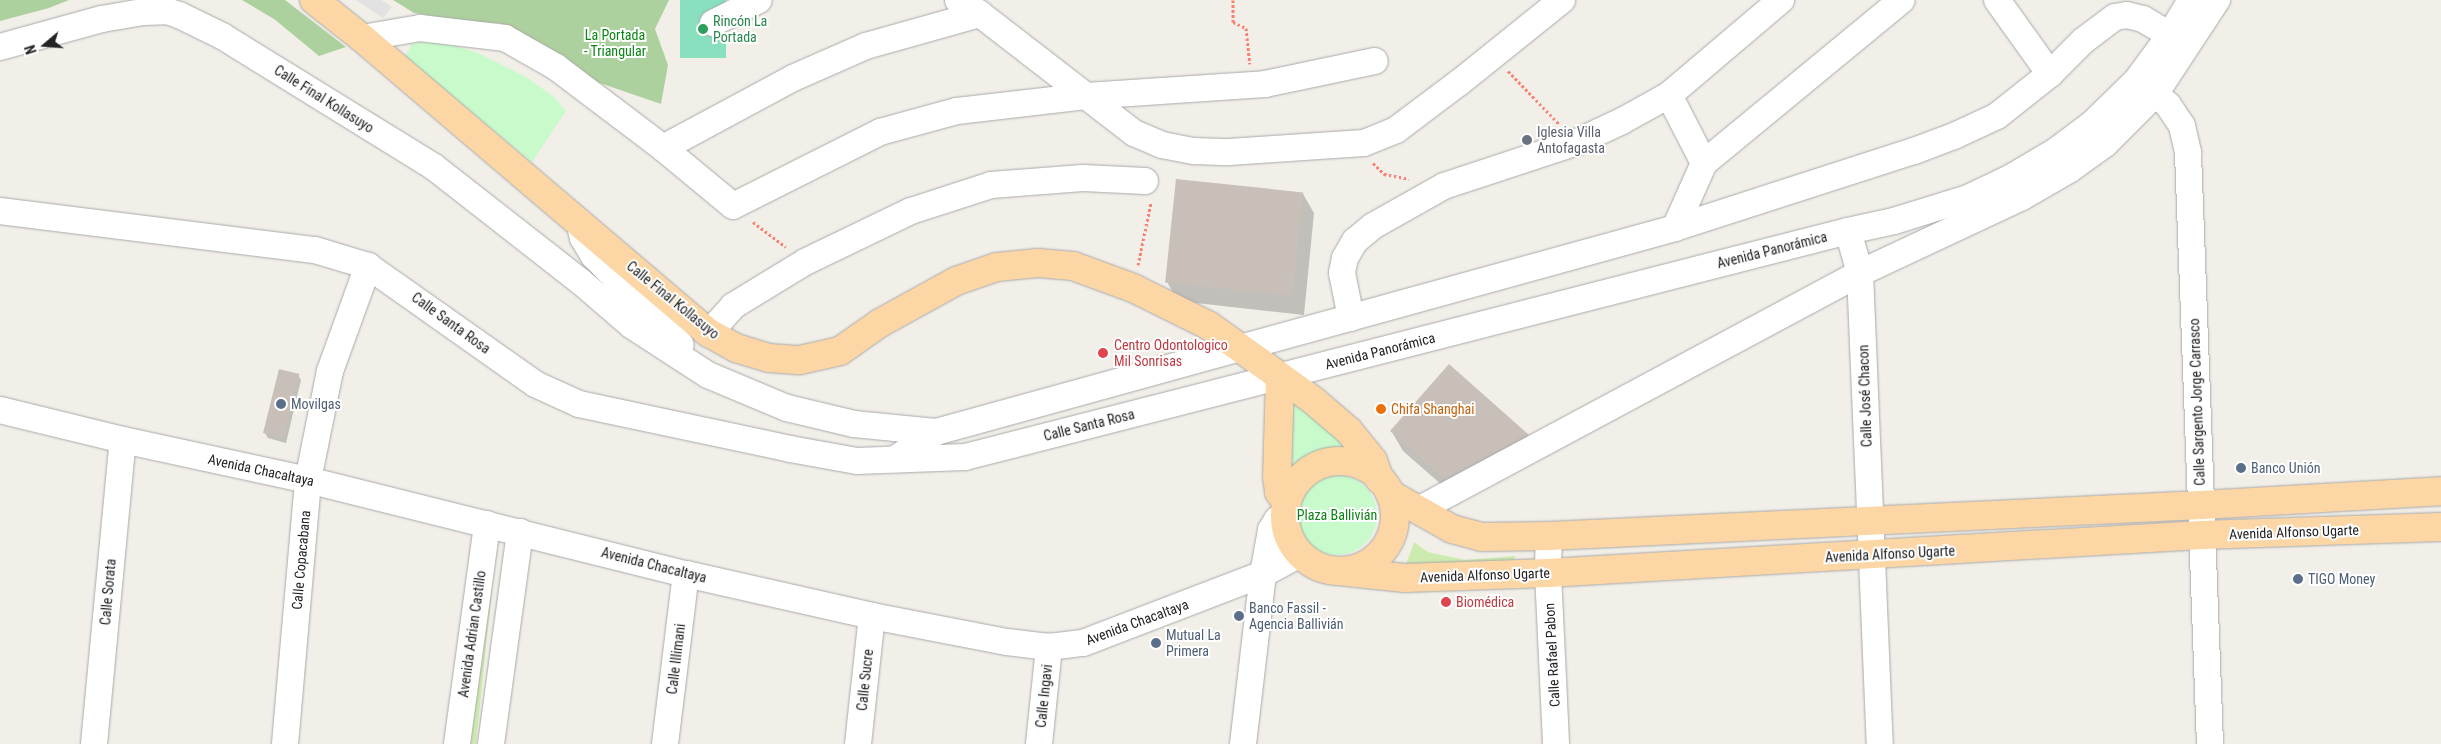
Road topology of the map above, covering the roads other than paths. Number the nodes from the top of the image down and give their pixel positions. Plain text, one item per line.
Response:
1 (314, 0) edge
2 (759, 0) edge
3 (958, 0) edge
4 (1562, 0) edge
5 (1781, 0) edge
6 (1902, 0) edge
7 (1997, 0) edge
8 (2110, 0) edge
9 (2191, 0) edge
10 (2217, 0) edge
11 (980, 14) junction
12 (713, 23) dead end
13 (2170, 35) junction
14 (362, 38) junction
15 (2083, 40) junction
16 (0, 47) edge
17 (1374, 61) dead end
18 (2050, 74) junction
19 (2146, 87) junction
20 (1669, 95) junction
21 (1086, 96) junction
22 (663, 148) junction
23 (1704, 163) junction
24 (1148, 191) road end
25 (0, 211) edge
26 (579, 222) junction
27 (1675, 228) junction
28 (1848, 231) junction
29 (368, 266) junction
30 (1860, 273) junction
31 (1351, 318) junction
32 (709, 333) junction
33 (1241, 349) junction
34 (708, 375) junction
35 (1280, 377) junction
36 (0, 410) edge
37 (936, 432) junction
38 (122, 440) junction
39 (895, 460) junction
40 (308, 480) junction
41 (1385, 487) junction
42 (2441, 491) edge
43 (2201, 505) junction
44 (1420, 509) junction
45 (1286, 510) junction
46 (1870, 520) junction
47 (486, 524) junction
48 (2441, 528) edge
49 (520, 532) junction
50 (2202, 535) junction
51 (1549, 536) junction
52 (1300, 554) junction
53 (1872, 556) junction
54 (1338, 571) junction
55 (1548, 573) junction
56 (686, 574) junction
57 (1262, 574) junction
58 (872, 616) junction
59 (1049, 647) junction
60 (94, 744) edge
61 (285, 744) edge
62 (457, 744) edge
63 (491, 744) edge
64 (665, 744) edge
65 (858, 744) edge
66 (1039, 744) edge
67 (1243, 744) edge
68 (1556, 744) edge
69 (1880, 744) edge
70 (2210, 744) edge

1 - 14 main road, Calle Final Kollasuyo
2 - 12 street
3 - 11 street
4 - 21 street
5 - 20 street
6 - 23 street
7 - 18 street
8 - 15 street
9 - 13 street, Avenida Panorámica
10 - 19 street, Avenida Panorámica
11 - 21 street
11 - 22 street
13 - 15 street
13 - 19 street, Avenida Panorámica
14 - 22 street
14 - 26 main road, Calle Final Kollasuyo
15 - 18 street
16 - 34 street, Calle Final Kollasuyo
17 - 21 street
18 - 27 street
19 - 28 street, Avenida Panorámica
19 - 30 street, Avenida Panorámica
19 - 43 street, Calle Sargento Jorge Carrasco
20 - 23 street
20 - 31 street
21 - 22 street
23 - 27 street
24 - 32 street
25 - 29 street, Calle Santa Rosa
26 - 32 main road, Calle Final Kollasuyo
26 - 34 street
27 - 31 street
28 - 30 street, Calle José Chacon
28 - 35 street, Avenida Panorámica
29 - 39 street, Calle Santa Rosa
29 - 40 street, Calle Copacabana
30 - 44 street, Avenida Panorámica
30 - 46 street, Calle José Chacon
31 - 33 street
32 - 33 main road, Calle Final Kollasuyo
33 - 35 main road, Calle Final Kollasuyo
33 - 37 street
34 - 37 street, Calle Final Kollasuyo
35 - 39 street, Calle Santa Rosa
35 - 41 main road, Calle Final Kollasuyo
35 - 45 main road
36 - 38 street, Avenida Chacaltaya
37 - 39 street
38 - 40 street, Avenida Chacaltaya
38 - 60 street, Calle Sorata
40 - 47 street, Avenida Chacaltaya
40 - 61 street, Calle Copacabana
41 - 44 main road
41 - 45 main road
41 - 54 main road
42 - 43 main road
43 - 46 main road
43 - 50 street, Calle Sargento Jorge Carrasco
44 - 51 main road
45 - 52 main road
45 - 57 street
46 - 51 main road
46 - 53 street, Calle José Chacon
47 - 49 street, Avenida Chacaltaya
47 - 62 street, Avenida Adrian Castillo
48 - 50 main road, Avenida Alfonso Ugarte
49 - 56 street, Avenida Chacaltaya
49 - 63 street
50 - 53 main road, Avenida Alfonso Ugarte
50 - 70 street, Calle Sargento Jorge Carrasco
51 - 55 street, Calle Rafael Pabon
52 - 54 main road
52 - 57 street, Avenida Chacaltaya
53 - 55 main road, Avenida Alfonso Ugarte
53 - 69 street
54 - 55 main road, Avenida Alfonso Ugarte
55 - 68 street, Calle Rafael Pabon
56 - 58 street, Avenida Chacaltaya
56 - 64 street, Calle Illimani
57 - 59 street, Avenida Chacaltaya
57 - 67 street
58 - 59 street, Avenida Chacaltaya
58 - 65 street, Calle Sucre
59 - 66 street, Calle Ingavi

